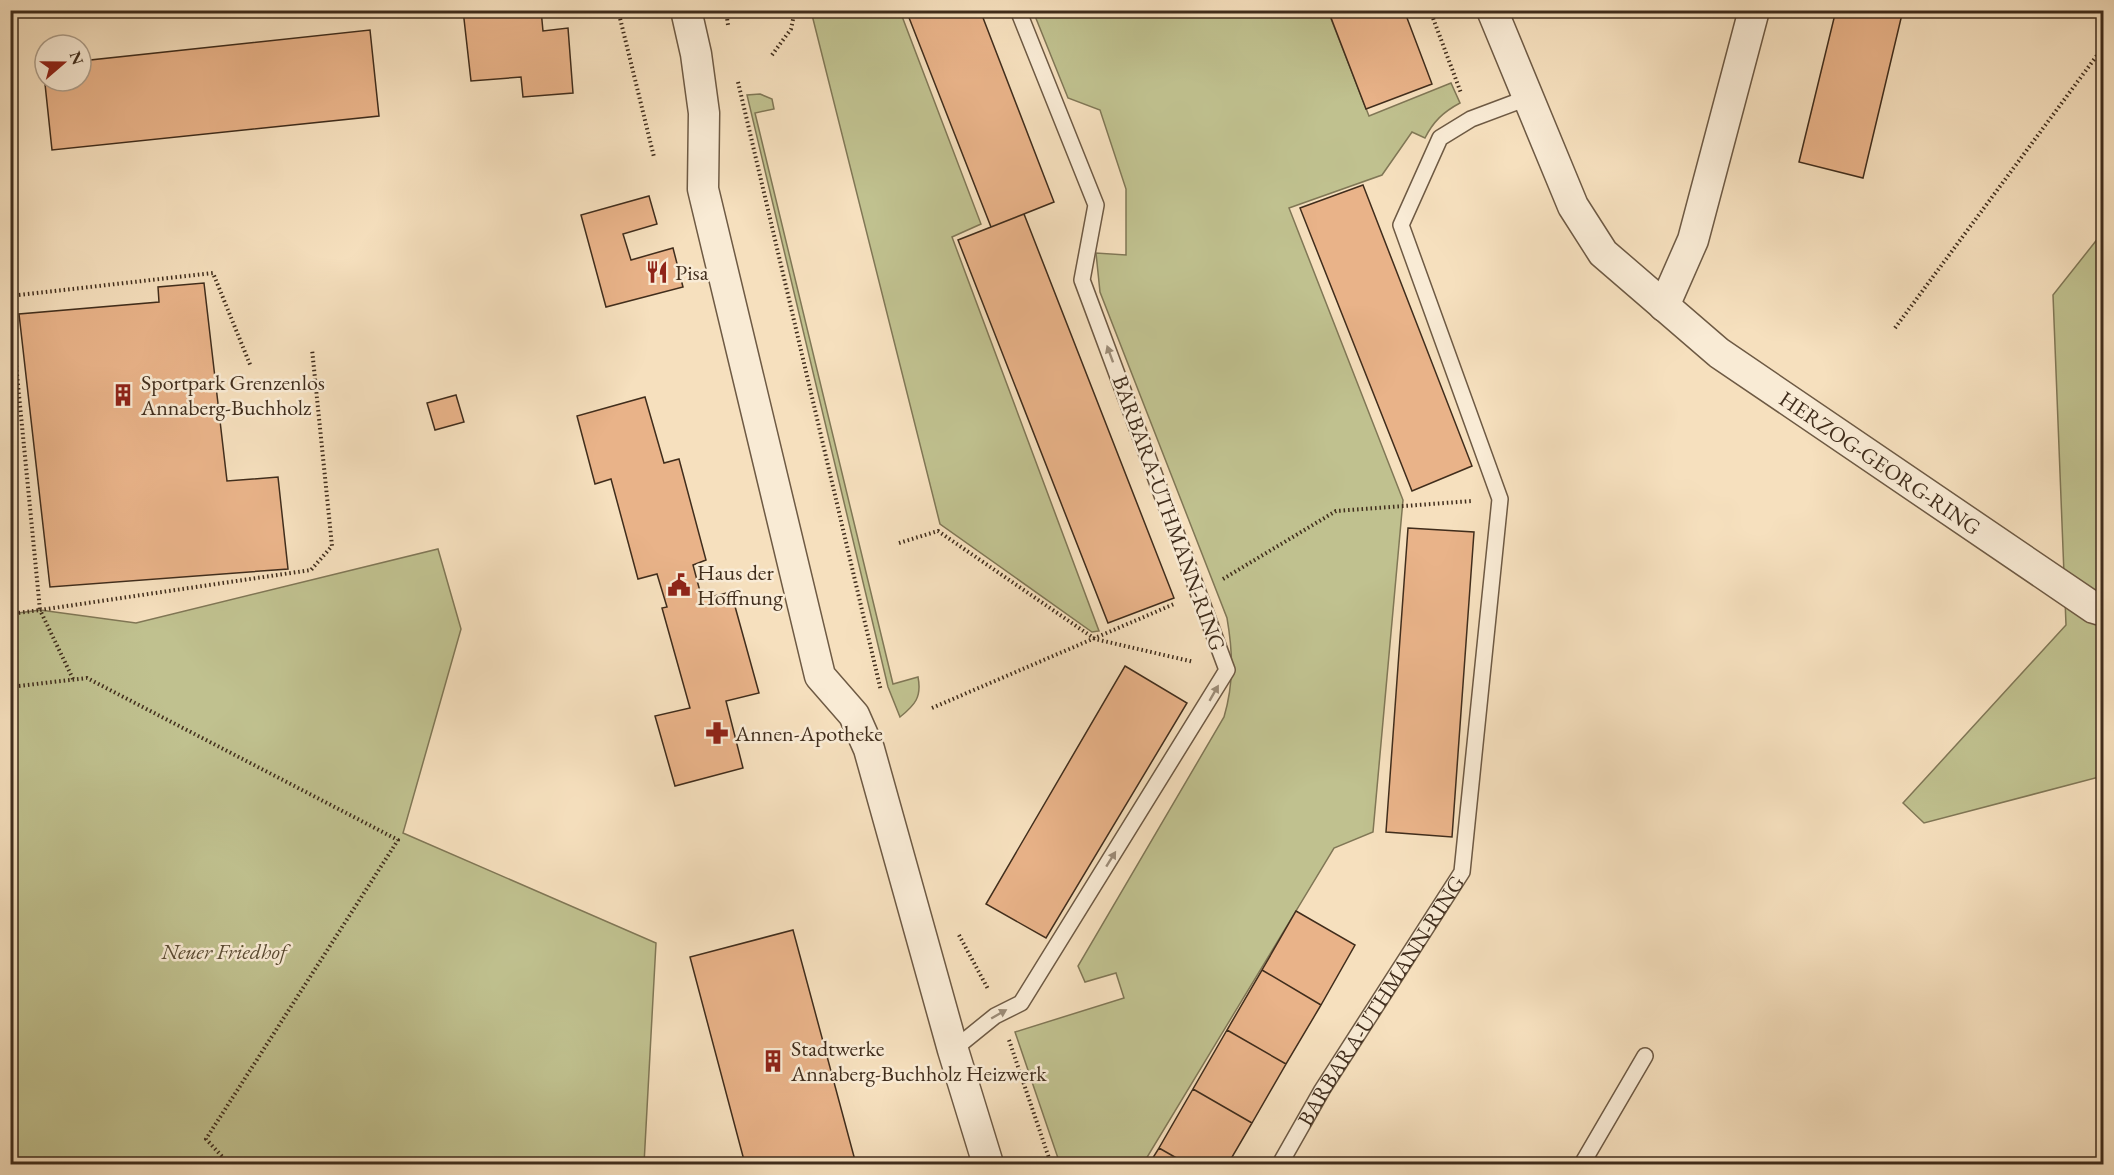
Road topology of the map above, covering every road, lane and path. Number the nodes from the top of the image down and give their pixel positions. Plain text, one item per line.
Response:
1 (618, 10) edge
2 (686, 10) edge
3 (726, 10) edge
4 (795, 10) edge
5 (1018, 10) edge
6 (1430, 10) edge
7 (1492, 10) edge
8 (1754, 10) edge
9 (728, 30) dead end
10 (2103, 46) edge
11 (772, 55) dead end
12 (735, 73) dead end
13 (1527, 98) junction
14 (1471, 119) junction
15 (654, 157) dead end
16 (10, 296) edge
17 (10, 303) edge
18 (1664, 306) junction
19 (1895, 328) dead end
20 (312, 349) dead end
21 (251, 367) dead end
22 (1500, 499) junction
23 (899, 543) dead end
24 (1199, 593) junction
25 (40, 610) junction
26 (2103, 611) edge
27 (10, 614) edge
28 (1095, 639) junction
29 (1227, 670) junction
30 (73, 679) junction
31 (10, 687) edge
32 (885, 700) dead end
33 (932, 708) dead end
34 (956, 930) dead end
35 (1000, 1013) junction
36 (952, 1050) junction
37 (1645, 1056) dead end
38 (228, 1164) edge
39 (988, 1164) edge
40 (1051, 1164) edge
41 (1280, 1164) edge
42 (1582, 1164) edge

1 - 15 path
2 - 36 street
3 - 9 path
4 - 11 path
24 -> 5 lane, BARBARA-UTHMANN-RING
6 - 14 path
7 - 13 street, HERZOG-GEORG-RING
8 - 18 street
10 - 19 path
12 - 32 path
13 - 14 lane, BARBARA-UTHMANN-RING
13 - 18 street, HERZOG-GEORG-RING
14 - 22 lane, BARBARA-UTHMANN-RING
16 - 21 path
17 - 25 path
18 - 26 street, HERZOG-GEORG-RING
20 - 25 path
22 - 24 path
22 - 41 lane, BARBARA-UTHMANN-RING
23 - 28 path
24 - 28 path
24 - 29 lane, BARBARA-UTHMANN-RING
25 - 27 path
25 - 30 path
28 - 29 path
28 - 33 path
35 -> 29 lane, BARBARA-UTHMANN-RING
30 - 31 path
30 - 38 path
34 - 35 path
36 -> 35 lane, BARBARA-UTHMANN-RING
35 - 40 path
36 - 39 street
37 - 42 lane

